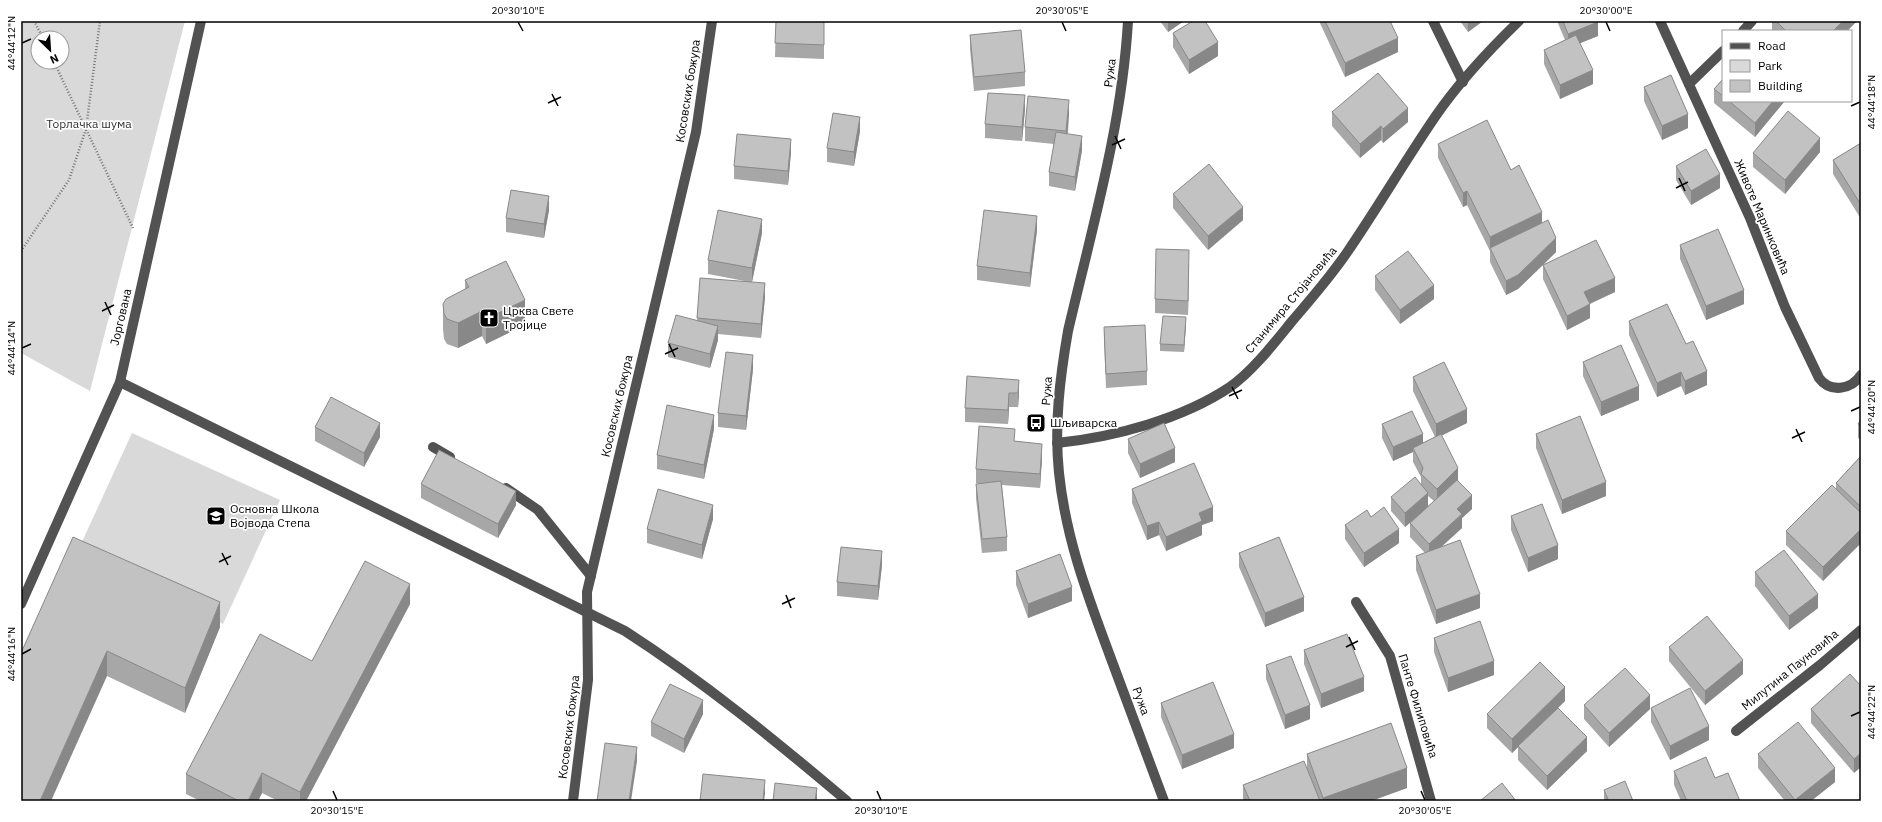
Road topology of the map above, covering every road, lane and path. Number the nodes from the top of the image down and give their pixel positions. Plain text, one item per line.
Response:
1 (34, 21) edge
2 (100, 21) edge
3 (201, 21) edge
4 (712, 21) edge
5 (1128, 21) edge
6 (1433, 21) edge
7 (1519, 21) edge
8 (1660, 21) edge
9 (1752, 21) edge
10 (39, 30) edge
11 (1743, 30) edge
12 (1722, 52) edge
13 (58, 70) edge
14 (1463, 82) junction
15 (1689, 84) junction
16 (86, 130) junction
17 (21, 251) edge
18 (147, 259) junction
19 (1861, 375) edge
20 (120, 382) junction
21 (1058, 443) junction
22 (433, 447) dead end
23 (460, 462) edge
24 (494, 481) edge
25 (591, 576) junction
26 (1356, 602) dead end
27 (21, 604) edge
28 (587, 613) junction
29 (1861, 630) edge
30 (1736, 731) dead end
31 (573, 801) edge
32 (847, 801) edge
33 (1164, 801) edge
34 (1431, 801) edge

1 - 10 path
2 - 16 path
3 - 18 street, Јоргована
4 - 25 street, Косовских божура
5 - 21 street, Ружа
6 - 14 street
7 - 14 street, Станимира Стојановића
8 - 15 street, Животе Маринковића
9 - 11 street
12 - 15 street
13 - 16 path
14 - 21 street, Станимира Стојановића
15 - 19 street, Животе Маринковића
16 - 17 path
16 - 18 path
18 - 20 street, Јоргована
20 - 27 street, Јоргована
20 - 28 street
21 - 33 street, Ружа
22 - 23 street
24 - 25 street
25 - 28 street, Косовских божура
26 - 34 street, Панте Филиповића
28 - 31 street, Косовских божура
28 - 32 street
29 - 30 street, Милутина Пауновића

